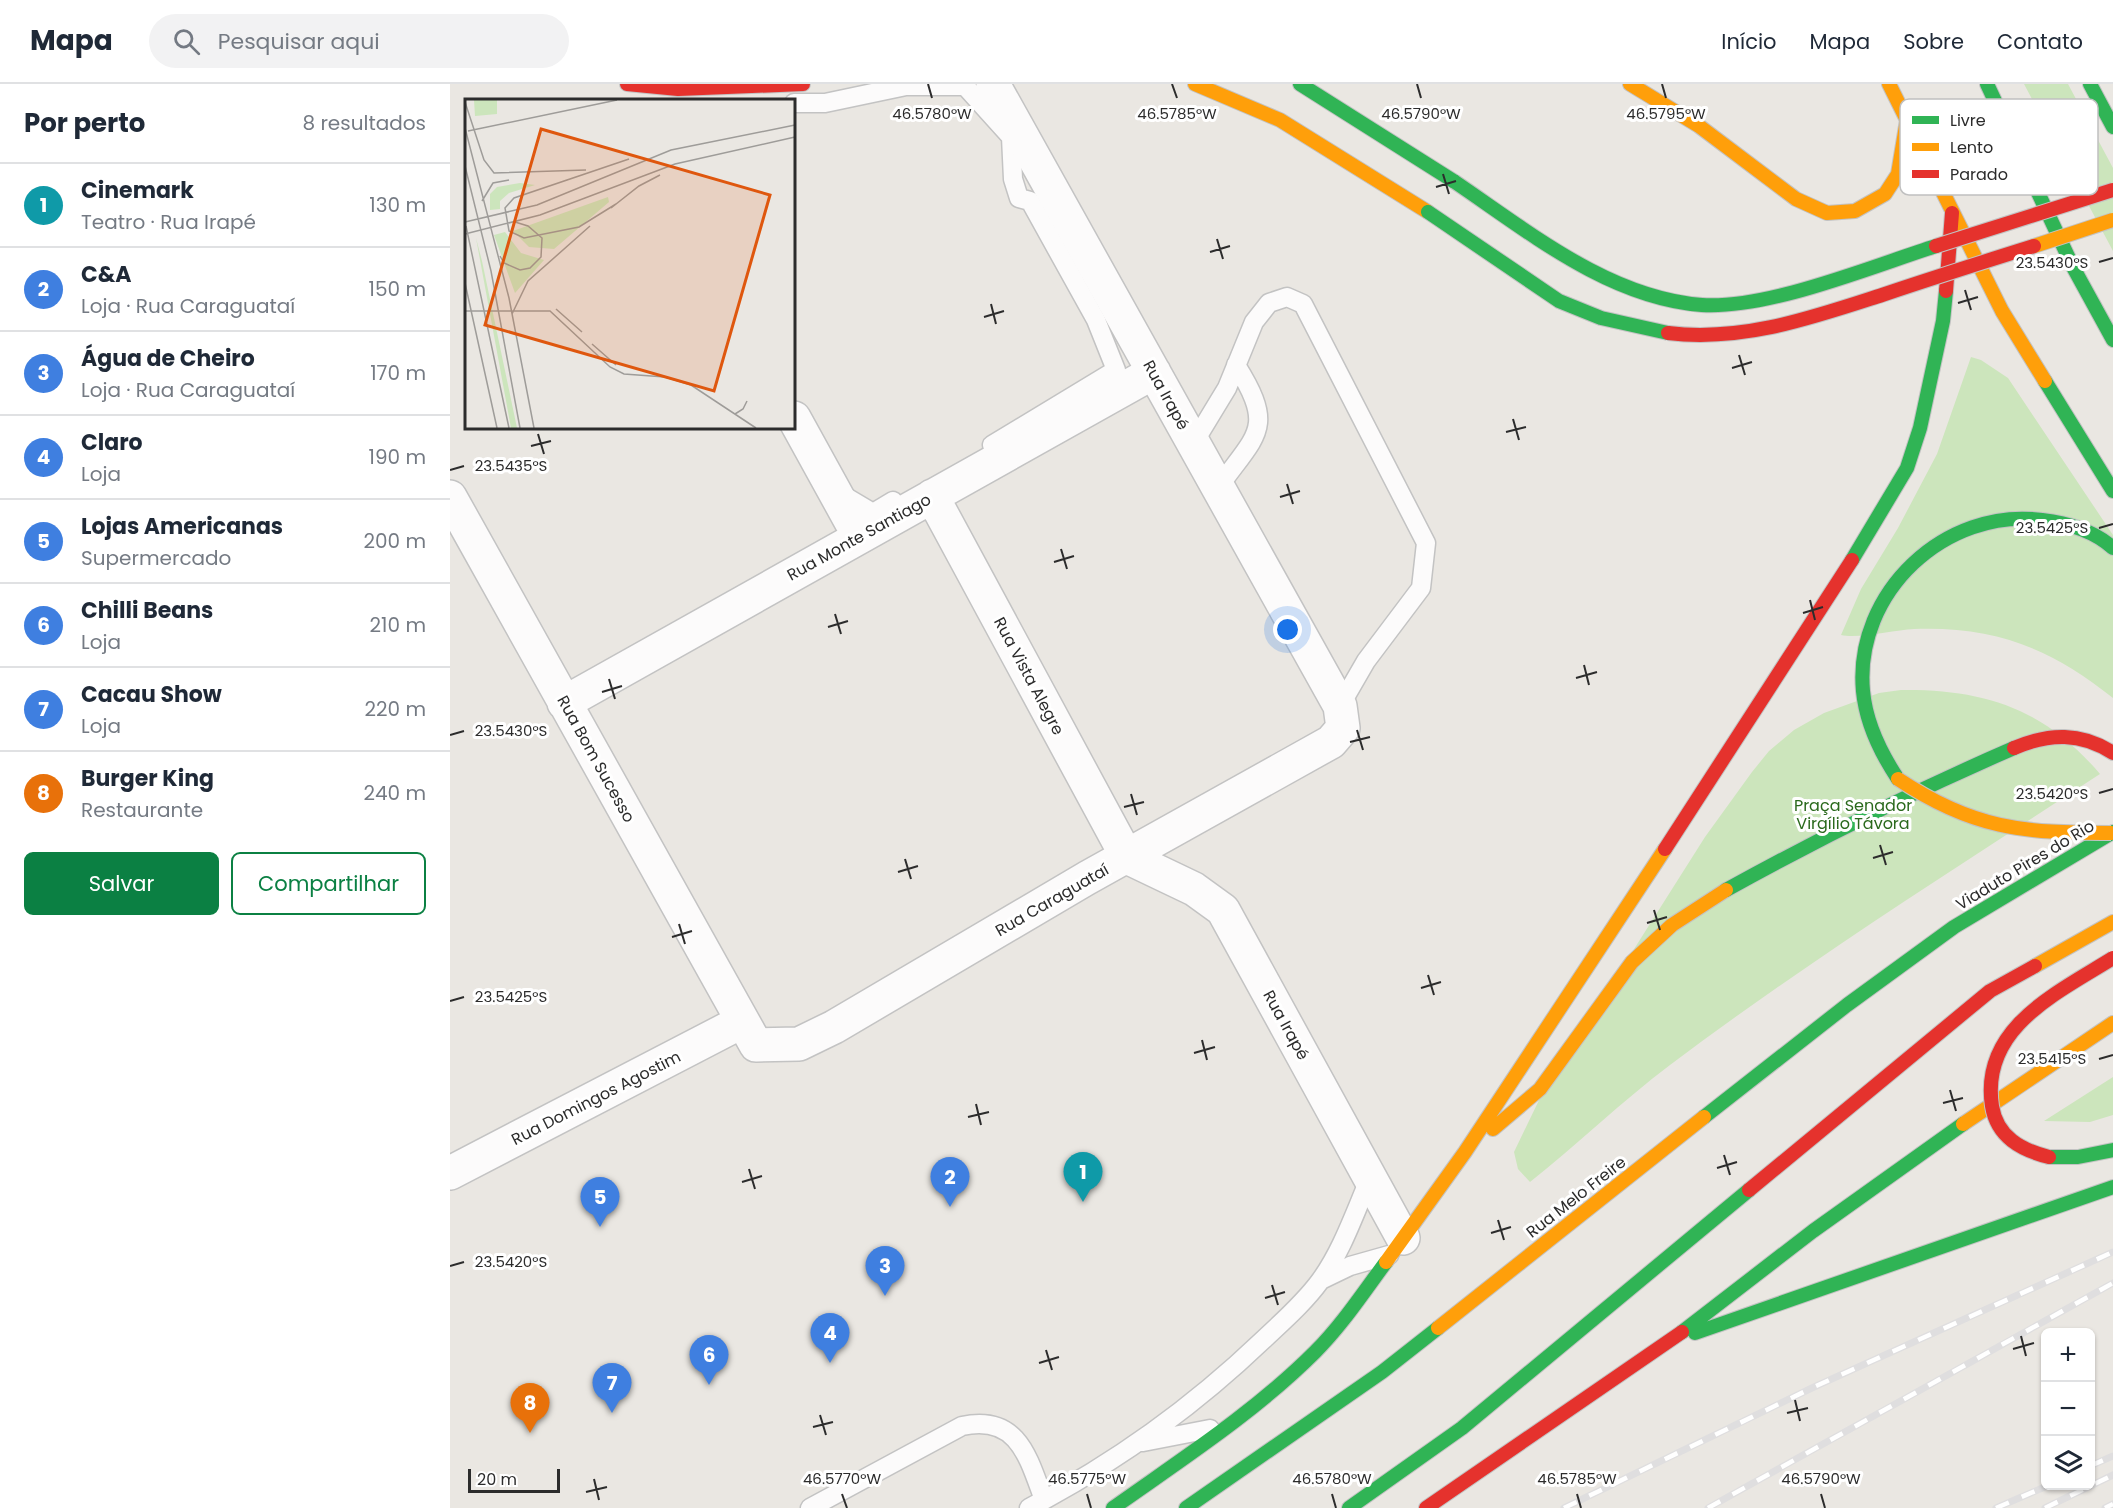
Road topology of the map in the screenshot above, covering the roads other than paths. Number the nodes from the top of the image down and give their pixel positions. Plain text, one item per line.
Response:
1 (616, 84) edge
2 (627, 84) edge
3 (803, 84) edge
4 (993, 84) edge
5 (1195, 84) edge
6 (1300, 84) edge
7 (1630, 84) edge
8 (1889, 84) edge
9 (1987, 84) edge
10 (2090, 84) edge
11 (624, 99) edge
12 (1994, 99) edge
13 (795, 103) edge
14 (1900, 106) edge
15 (2113, 127) edge
16 (1900, 168) edge
17 (2113, 190) edge
18 (1943, 195) edge
19 (2039, 195) edge
20 (2097, 195) edge
21 (2098, 195) edge
22 (1952, 213) junction
23 (2113, 220) edge
24 (2113, 340) edge
25 (1236, 365) junction
26 (1154, 372) junction
27 (795, 420) edge
28 (1193, 444) junction
29 (955, 478) junction
30 (832, 488) junction
31 (1218, 488) junction
32 (2113, 491) edge
33 (450, 497) edge
34 (859, 536) junction
35 (2113, 548) edge
36 (564, 703) junction
37 (1340, 706) junction
38 (2113, 753) edge
39 (2112, 832) edge
40 (1127, 856) junction
41 (2113, 922) edge
42 (1953, 927) joint
43 (2113, 958) edge
44 (741, 1022) junction
45 (2113, 1023) edge
46 (2113, 1150) edge
47 (1465, 1152) junction
48 (450, 1173) edge
49 (1370, 1178) junction
50 (2113, 1187) edge
51 (1397, 1246) junction
52 (1321, 1280) junction
53 (1667, 1343) junction
54 (1232, 1423) junction
55 (1141, 1442) junction
56 (1038, 1505) edge
57 (810, 1508) edge
58 (1113, 1508) edge
59 (1186, 1508) edge
60 (1349, 1508) edge
61 (1426, 1508) edge

1 - 11 street
2 - 3 main road
4 - 26 street, Rua Irapé
5 - 23 main road, bridge
6 - 20 main road, bridge
7 - 16 main road
8 - 14 main road
9 - 12 main road
10 - 15 main road
13 - 29 lane
17 - 21 main road, bridge
18 - 22 main road
19 - 24 main road
22 - 32 main road
22 - 47 main road
25 - 28 lane
25 - 31 lane
25 - 37 lane
26 - 28 street, Rua Irapé
26 - 29 street, Rua Monte Santiago
27 - 30 street
28 - 31 street, Rua Irapé
29 - 30 lane
29 - 34 street, Rua Monte Santiago
29 - 40 street, Rua Vista Alegre
30 - 34 street
31 - 37 street, Rua Irapé
33 - 36 street, Rua Bom Sucesso
34 - 36 street, Rua Monte Santiago
35 - 39 main road, bridge
36 - 44 street, Rua Bom Sucesso
37 - 40 street, Rua Caraguataí
38 - 47 main road
39 - 42 main road, Viaduto Pires do Rio
40 - 44 street, Rua Caraguataí
40 - 49 street, Rua Irapé
41 - 60 main road
42 - 59 main road, Rua Melo Freire
43 - 46 main road, bridge
44 - 48 street, Rua Domingos Agostim
45 - 53 main road
47 - 51 main road
49 - 51 street, Rua Irapé
49 - 52 lane
50 - 53 main road
51 - 52 lane
51 - 54 main road
52 - 55 lane
53 - 61 main road
54 - 55 lane
54 - 58 main road
55 - 56 lane
56 - 57 lane

